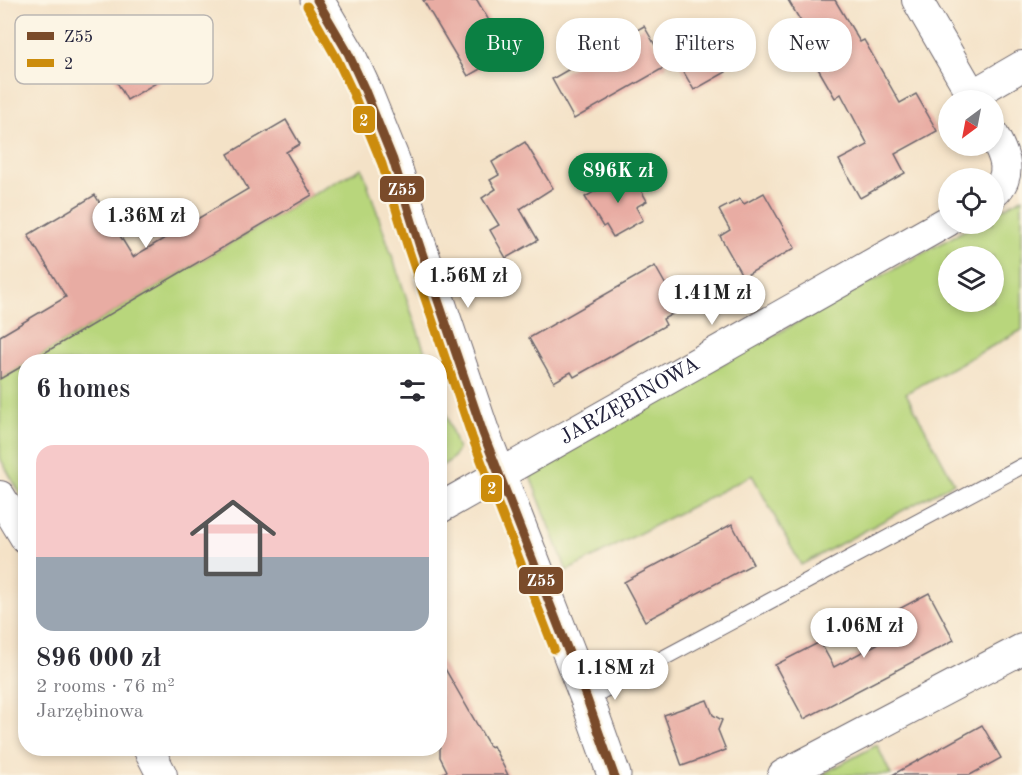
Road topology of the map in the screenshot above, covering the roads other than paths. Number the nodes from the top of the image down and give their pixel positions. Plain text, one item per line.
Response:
1 (317, 0) edge
2 (917, 0) edge
3 (1022, 66) edge
4 (968, 90) edge
5 (985, 90) edge
6 (1004, 156) edge
7 (1004, 180) edge
8 (938, 227) edge
9 (1022, 466) edge
10 (499, 474) junction
11 (447, 504) edge
12 (1022, 650) edge
13 (587, 699) junction
14 (152, 756) edge
15 (162, 775) edge
16 (614, 775) edge
17 (783, 775) edge

1 - 10 street
2 - 4 street
3 - 5 street
6 - 7 street
8 - 10 street, JARZĘBINOWA
9 - 13 lane
10 - 11 street, JARZĘBINOWA
10 - 13 street
12 - 17 street
13 - 16 street
14 - 15 street

